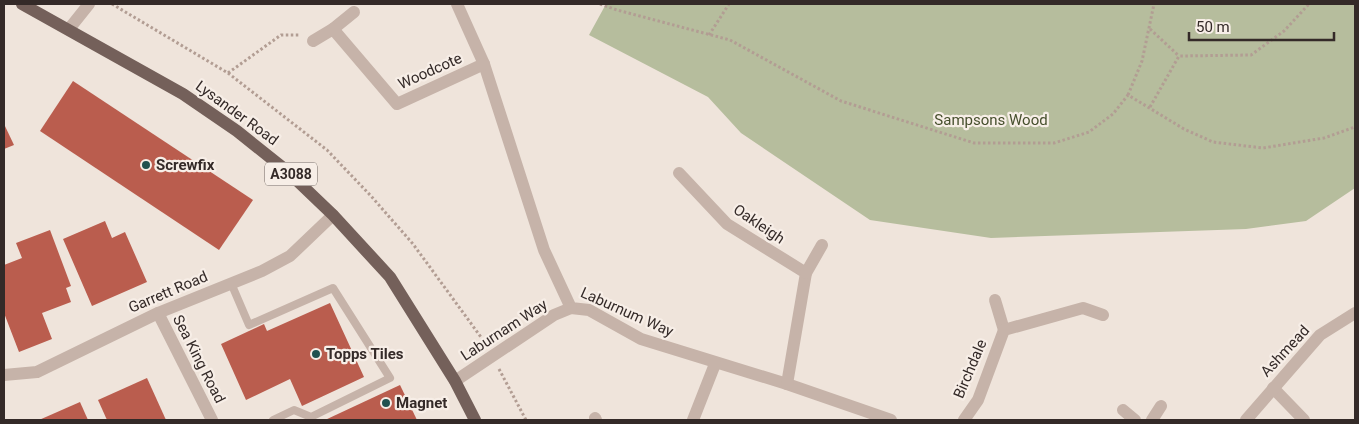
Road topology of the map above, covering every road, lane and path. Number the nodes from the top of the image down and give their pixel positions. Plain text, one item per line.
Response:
1 (22, 4) edge
2 (89, 4) edge
3 (112, 4) edge
4 (457, 4) edge
5 (600, 4) edge
6 (729, 4) edge
7 (1154, 4) edge
8 (1309, 4) edge
9 (354, 12) dead end
10 (334, 28) junction
11 (70, 29) junction
12 (1150, 29) junction
13 (709, 35) junction
14 (313, 41) joint
15 (1179, 56) junction
16 (484, 64) junction
17 (228, 73) junction
18 (1128, 95) junction
19 (1150, 107) junction
20 (1355, 126) edge
21 (679, 173) dead end
22 (333, 215) junction
23 (822, 245) dead end
24 (806, 273) junction
25 (231, 284) junction
26 (995, 300) dead end
27 (571, 308) junction
28 (158, 313) junction
29 (1355, 313) edge
30 (1103, 315) dead end
31 (1004, 330) junction
32 (492, 356) junction
33 (715, 364) junction
34 (4, 375) edge
35 (455, 381) junction
36 (787, 384) junction
37 (1273, 388) junction
38 (1161, 406) dead end
39 (1123, 410) dead end
40 (888, 419) edge
41 (212, 420) edge
42 (272, 420) edge
43 (475, 420) edge
44 (526, 420) edge
45 (693, 420) edge
46 (964, 420) edge
47 (1136, 420) edge
48 (1152, 420) edge
49 (1246, 420) edge
50 (1304, 420) edge

1 - 11 main road, Lysander Road / A3088
2 - 11 street
3 - 17 path
4 - 16 street, Laburnum Way
5 - 13 path
6 - 13 path
7 - 12 path
8 - 15 path
9 - 10 street
10 - 14 street
10 - 16 street, Woodcote
11 - 22 main road, Lysander Road / A3088
12 - 15 path
12 - 18 path
13 - 18 path
14 - 17 path
15 - 19 path
16 - 27 street, Laburnum Way
17 - 32 path
18 - 19 path
19 - 20 path
21 - 24 street, Oakleigh
22 - 25 street, Garrett Road
22 - 35 main road, Lysander Road / A3088
23 - 24 street
24 - 36 street
25 - 28 street, Garrett Road
25 - 42 lane
26 - 31 street, Birchdale
27 - 32 street, Laburnam Way
27 - 33 street, Laburnum Way
28 - 34 street, Garrett Road
28 - 41 street, Sea King Road
29 - 37 street, Ashmead
30 - 31 street, Birchdale
31 - 46 street, Birchdale
32 - 35 street, Laburnam Way
32 - 44 path
33 - 36 street, Laburnum Way
33 - 45 street
35 - 43 main road, Lysander Road / A3088
36 - 40 street, Laburnum Way
37 - 49 street, Ashmead
37 - 50 street
38 - 48 street
39 - 47 street

